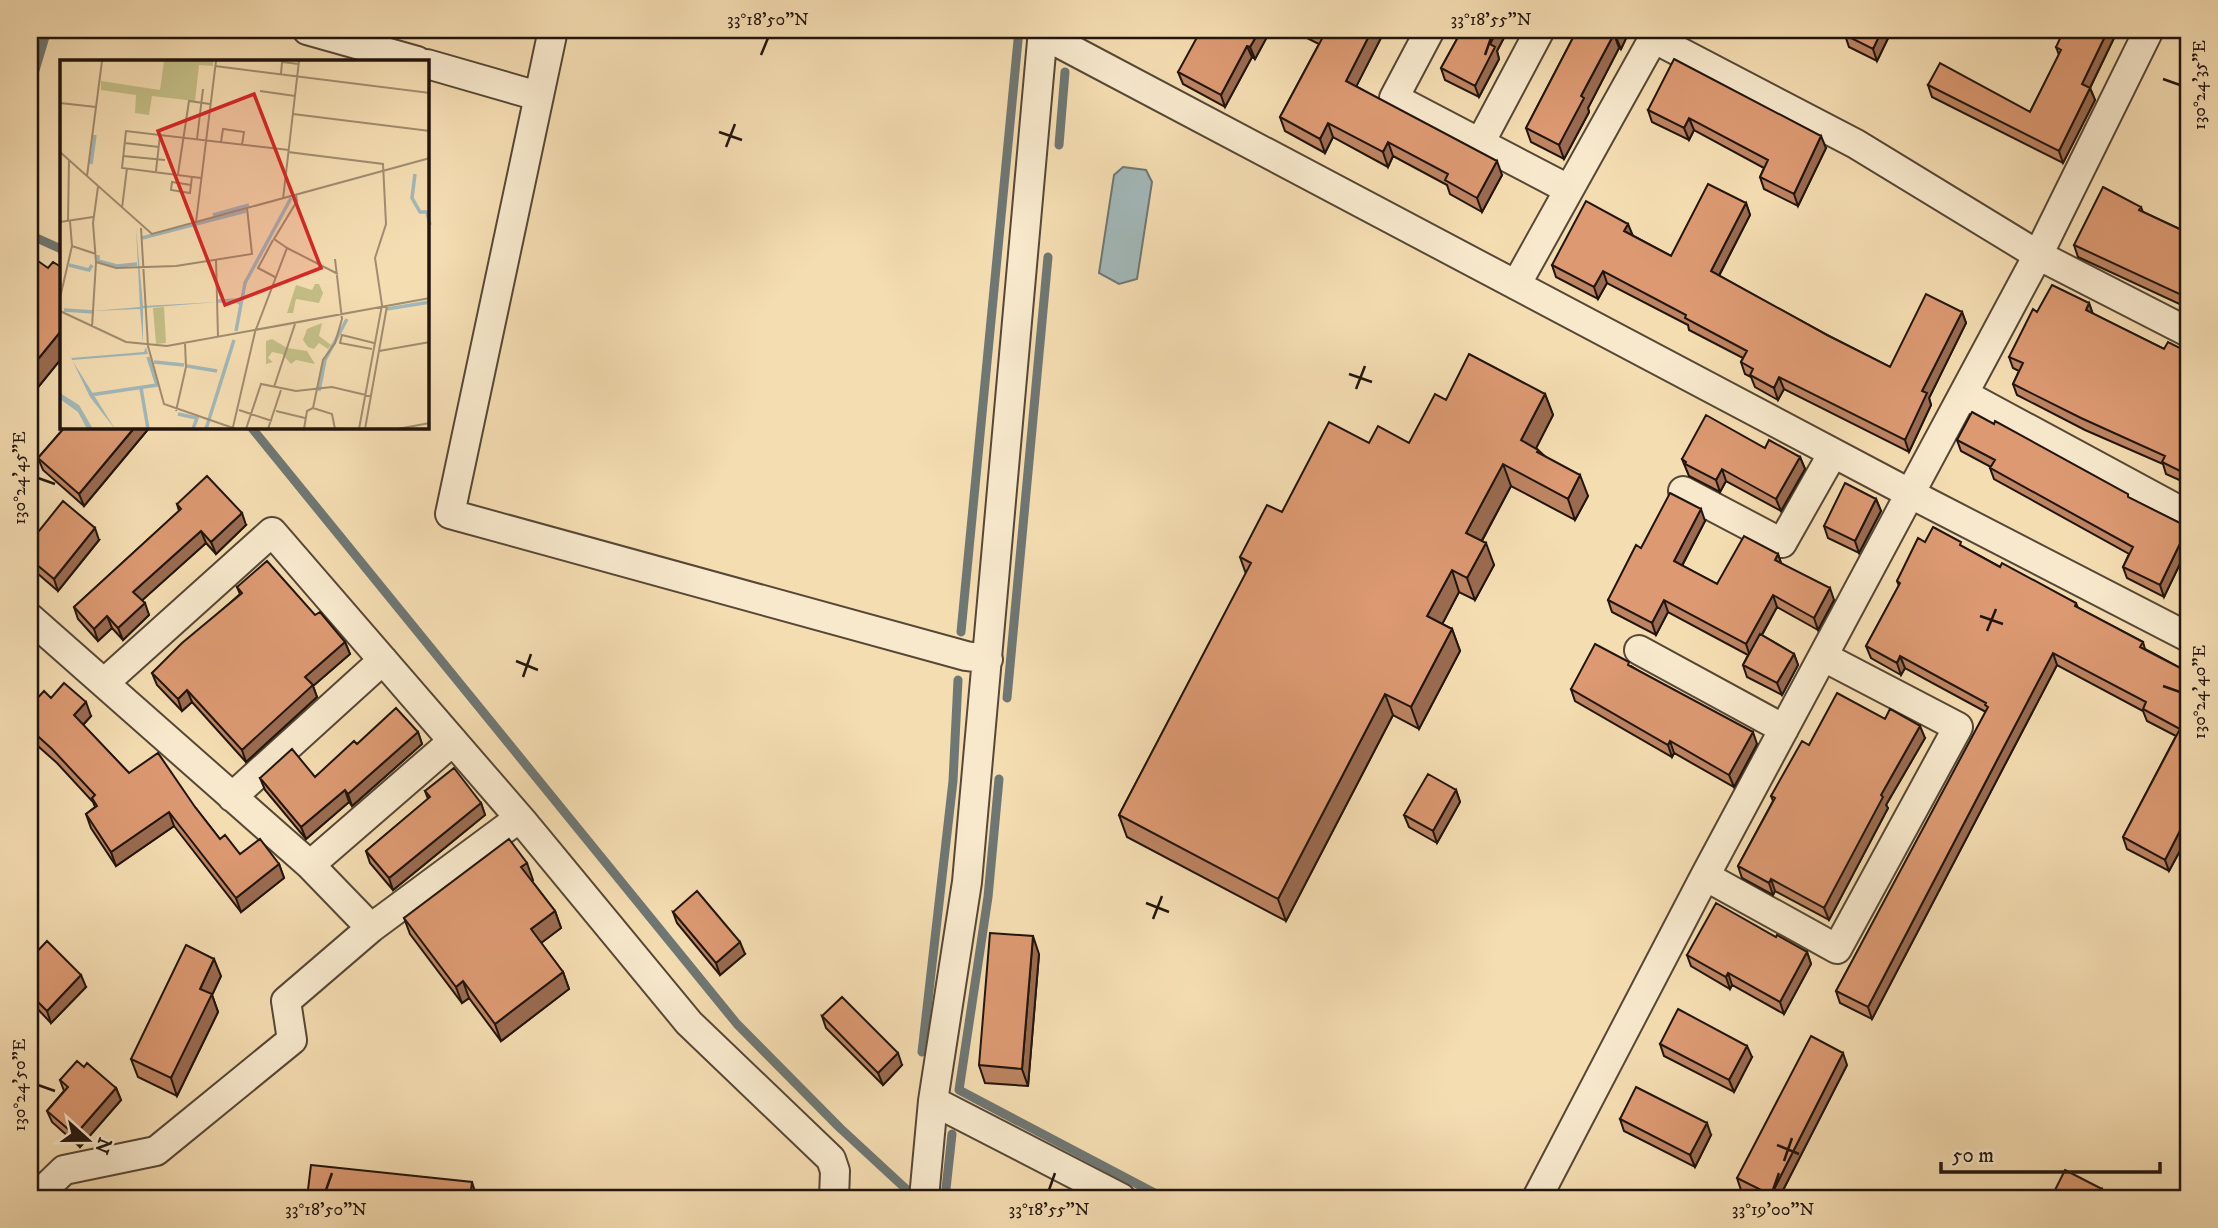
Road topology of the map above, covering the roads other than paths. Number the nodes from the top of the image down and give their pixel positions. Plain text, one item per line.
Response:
1 (307, 30) edge
2 (553, 30) edge
3 (1430, 30) edge
4 (1540, 30) edge
5 (2149, 30) edge
6 (1042, 32) edge
7 (1656, 34) edge
8 (414, 60) edge
9 (429, 65) edge
10 (538, 96) junction
11 (1480, 143) junction
12 (1568, 189) junction
13 (2038, 255) junction
14 (1516, 285) junction
15 (2188, 332) edge
16 (1964, 394) junction
17 (1833, 453) junction
18 (1683, 491) dead end
19 (1911, 494) junction
20 (2188, 515) edge
21 (30, 618) edge
22 (2188, 637) edge
23 (1639, 650) dead end
24 (1824, 657) junction
25 (988, 659) junction
26 (383, 660) junction
27 (104, 683) junction
28 (1784, 729) junction
29 (453, 741) junction
30 (232, 797) junction
31 (523, 822) junction
32 (310, 865) junction
33 (1705, 876) junction
34 (371, 928) junction
35 (933, 1101) junction
36 (35, 1198) edge
37 (834, 1198) edge
38 (924, 1198) edge
39 (1121, 1198) edge
40 (1537, 1198) edge

1 - 8 street
2 - 10 street
3 - 11 street
4 - 11 street
5 - 13 street
6 - 14 street
6 - 25 street
7 - 12 street
7 - 13 street
9 - 10 street
10 - 25 street
11 - 12 street
12 - 14 street
13 - 15 street
13 - 16 street
14 - 17 street
16 - 19 street
16 - 20 street
17 - 18 street
17 - 19 street
19 - 22 street
19 - 24 street
21 - 27 street
23 - 28 street
24 - 28 street
24 - 33 street
25 - 35 street
26 - 27 street
26 - 29 street
26 - 30 street
27 - 30 street
28 - 33 street
29 - 31 street
29 - 32 street
30 - 32 street
31 - 34 street
31 - 37 street
32 - 34 street
33 - 40 street
34 - 36 street
35 - 38 street
35 - 39 street

